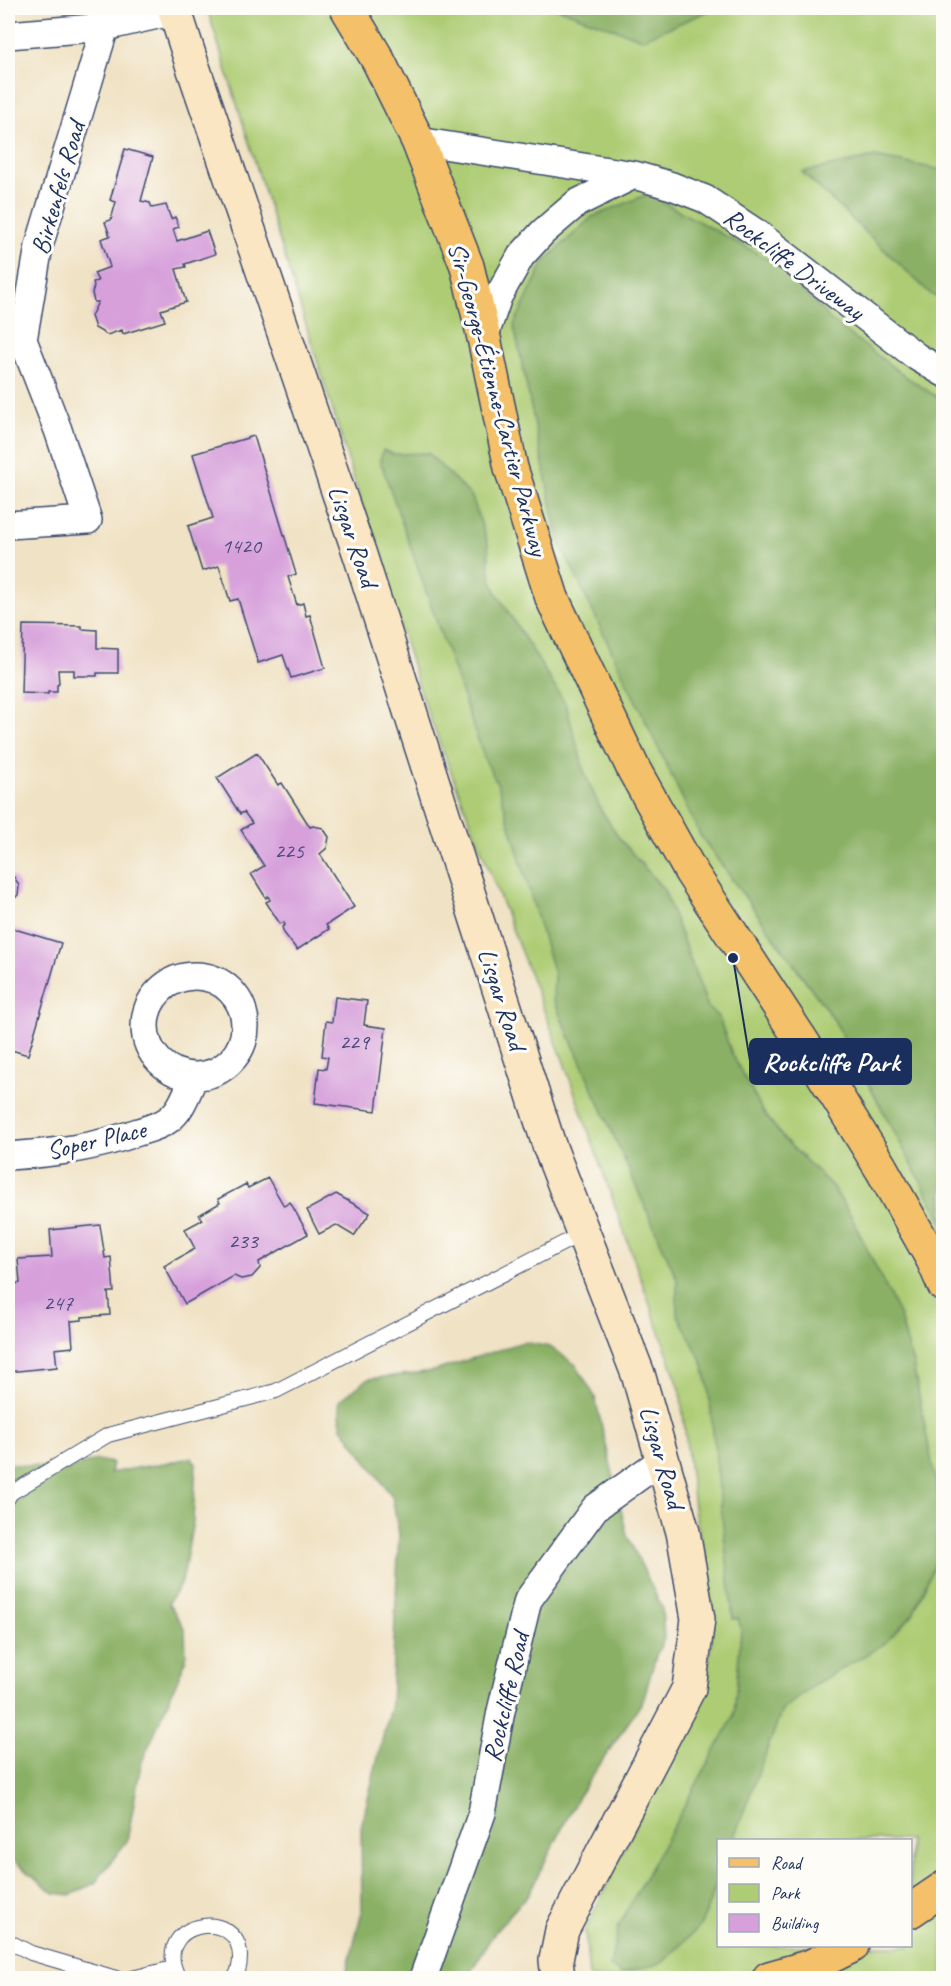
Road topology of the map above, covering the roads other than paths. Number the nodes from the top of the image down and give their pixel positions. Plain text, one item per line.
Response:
1 (347, 8) edge
2 (175, 9) edge
3 (105, 27) junction
4 (8, 35) edge
5 (418, 141) junction
6 (634, 175) junction
7 (484, 338) junction
8 (944, 373) edge
9 (8, 525) edge
10 (194, 1077) dead end
11 (8, 1156) edge
12 (583, 1233) junction
13 (944, 1285) edge
14 (662, 1460) junction
15 (8, 1498) edge
16 (944, 1888) edge
17 (912, 1910) edge
18 (8, 1941) edge
19 (850, 1947) edge
20 (176, 1973) edge
21 (116, 1978) edge
22 (132, 1978) edge
23 (234, 1978) edge
24 (423, 1978) edge
25 (558, 1978) edge
26 (769, 1978) edge

1 - 5 main road, Sir-George-Étienne-Cartier Parkway
2 - 3 street
2 - 12 street, Lisgar Road
3 - 4 street
3 - 9 street, Birkenfels Road
5 - 6 street, Rockcliffe Driveway
5 - 7 main road, Sir-George-Étienne-Cartier Parkway
6 - 7 street
6 - 8 street, Rockcliffe Driveway
7 - 13 main road, Sir-George-Étienne-Cartier Parkway
10 - 11 street, Soper Place
12 - 14 street, Lisgar Road
12 - 15 lane
14 - 24 street, Rockcliffe Road
14 - 25 street, Lisgar Road
16 - 17 main road
18 - 21 lane
19 - 26 main road
20 - 22 lane
20 - 23 lane

